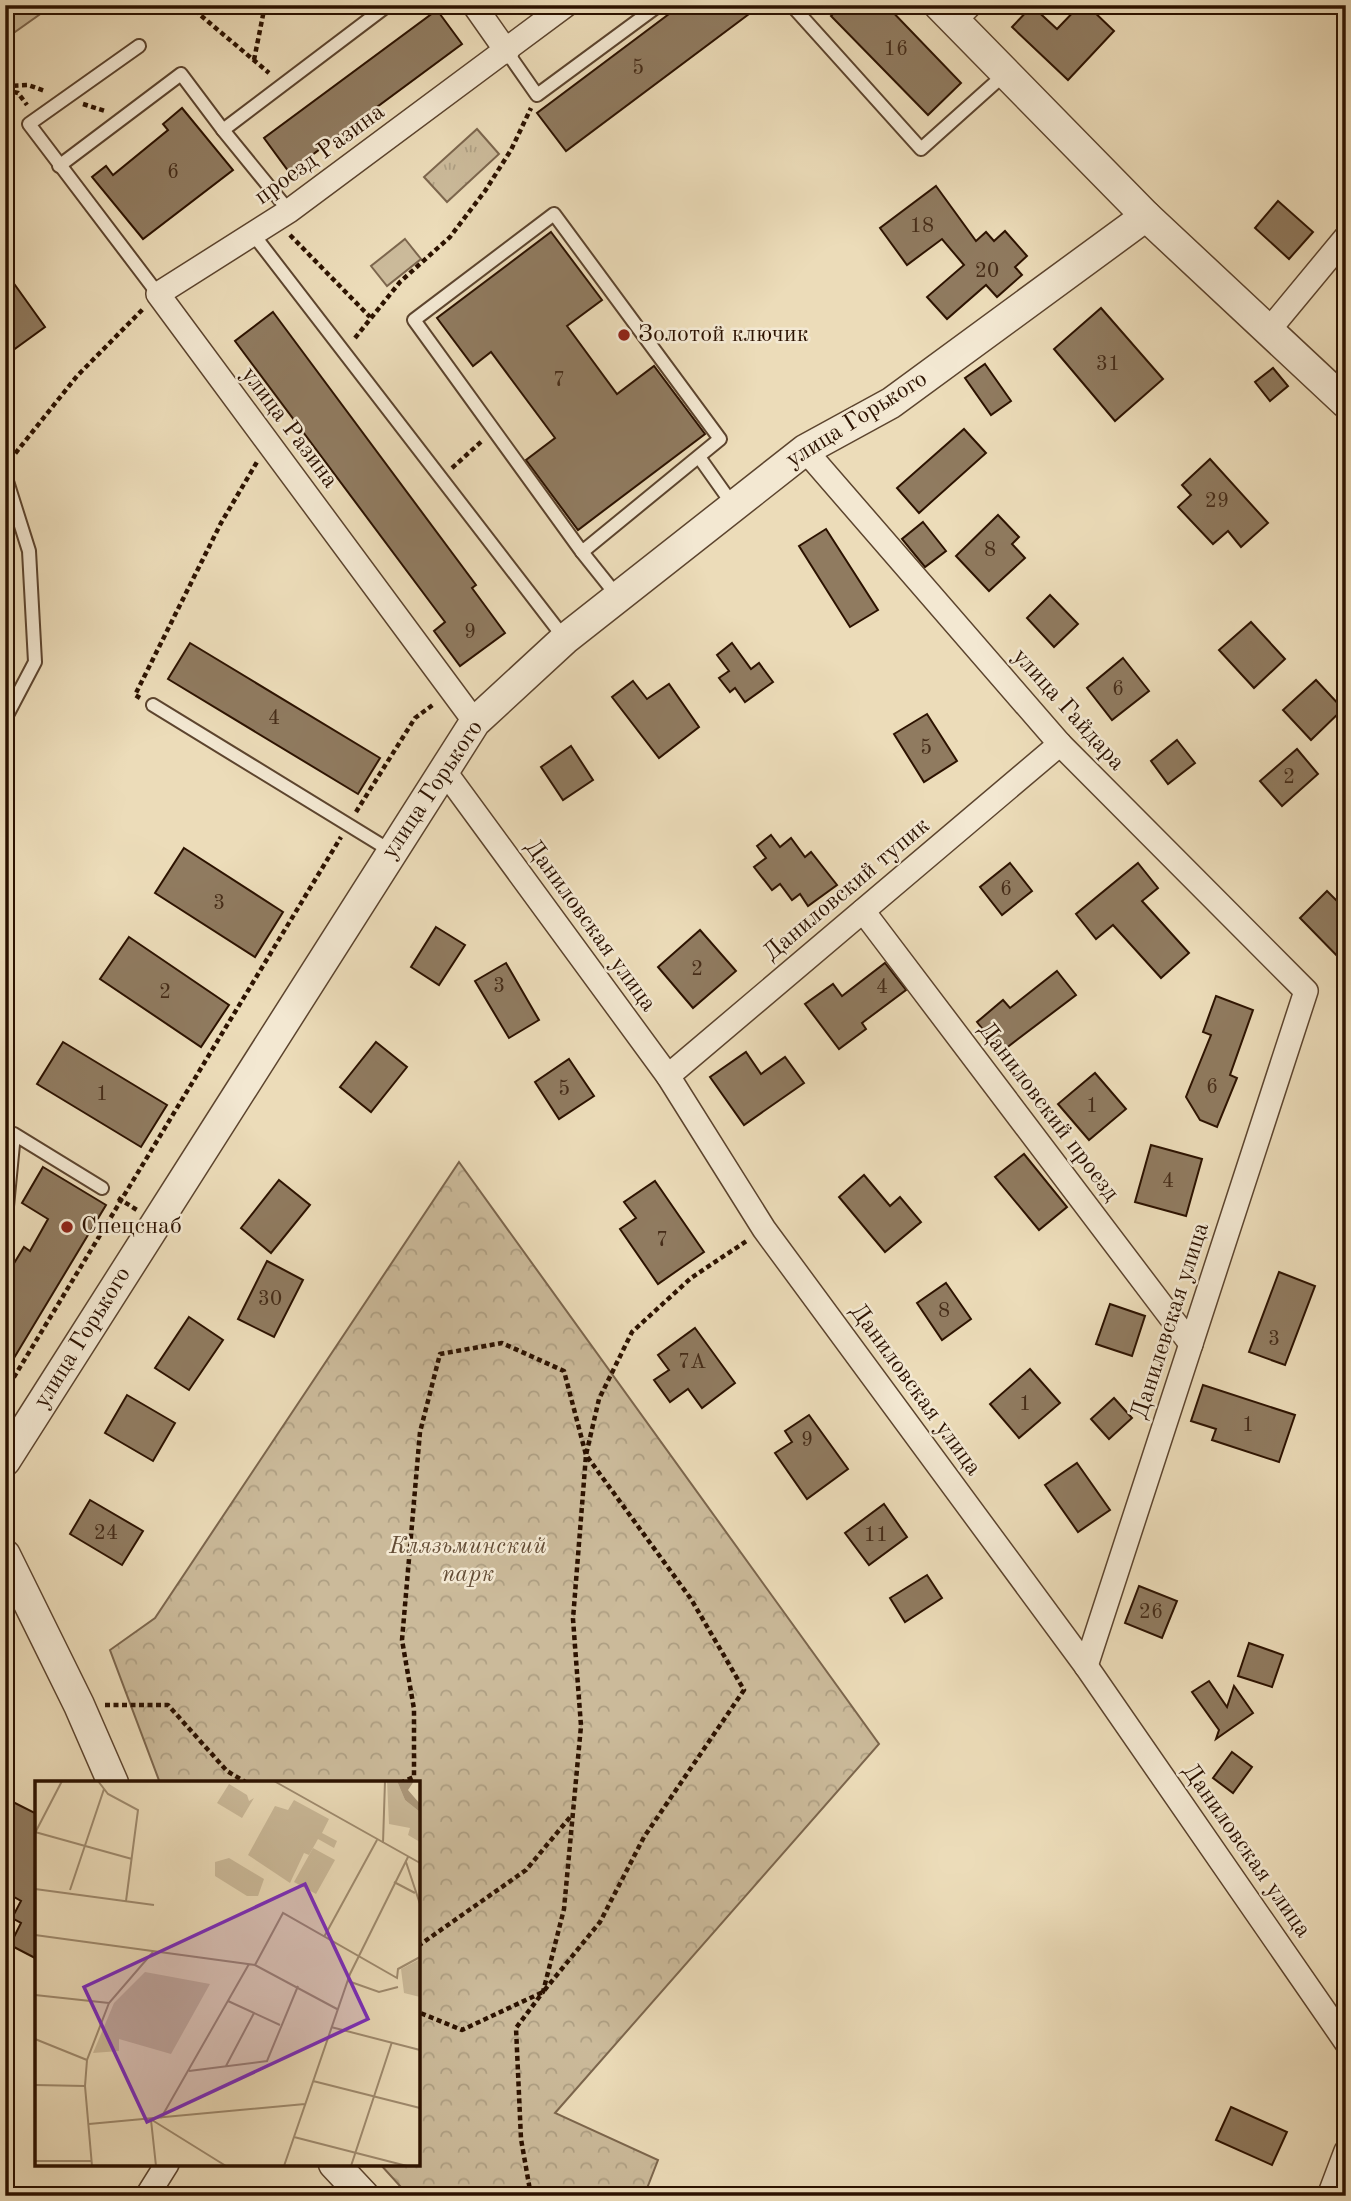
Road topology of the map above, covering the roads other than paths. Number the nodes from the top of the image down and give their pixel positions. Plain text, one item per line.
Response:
1 (388, 5) edge
2 (474, 5) edge
3 (566, 5) edge
4 (659, 5) edge
5 (799, 5) edge
6 (955, 10) edge
7 (138, 46) dead end
8 (507, 52) junction
9 (1006, 73) junction
10 (223, 130) junction
11 (59, 166) junction
12 (1146, 216) junction
13 (287, 219) junction
14 (253, 234) junction
15 (1346, 237) edge
16 (158, 294) junction
17 (1269, 330) junction
18 (1346, 403) edge
19 (805, 450) junction
20 (698, 457) junction
21 (5, 475) edge
22 (733, 505) junction
23 (582, 552) junction
24 (618, 597) junction
25 (565, 639) junction
26 (153, 705) road end
27 (5, 719) edge
28 (475, 722) junction
29 (1060, 744) junction
30 (443, 769) junction
31 (391, 851) junction
32 (863, 911) junction
33 (1307, 992) joint
34 (668, 1076) junction
35 (102, 1188) road end
36 (5, 1227) edge
37 (1191, 1343) junction
38 (5, 1461) edge
39 (5, 1556) edge
40 (1086, 1666) junction
41 (112, 1781) edge
42 (1346, 2042) edge
43 (1345, 2159) edge
44 (166, 2166) edge
45 (336, 2166) edge
46 (147, 2196) edge
47 (364, 2196) edge
48 (1329, 2196) edge

1 - 10 lane
2 - 8 street
3 - 8 street, проезд Разина
4 - 8 lane
5 - 9 lane
6 - 9 street
7 - 11 lane, улица Разина
8 - 13 street, проезд Разина
9 - 12 street
10 - 11 lane
10 - 13 lane
11 - 16 lane, улица Разина
12 - 17 street
12 - 19 street, улица Горького
13 - 14 street, проезд Разина
14 - 16 street, проезд Разина
14 - 25 lane
15 - 17 street
16 - 28 street, улица Разина
17 - 18 street
19 - 22 street, улица Горького
19 - 29 street, улица Гайдара
20 - 22 lane
20 - 23 lane
20 - 23 lane
21 - 27 lane
22 - 24 street, улица Горького
23 - 24 lane
24 - 25 street, улица Горького
25 - 28 street, улица Горького
26 - 31 lane
28 - 30 street, улица Горького
29 - 32 street, Даниловский тупик
29 - 33 street, улица Гайдара
30 - 31 street, улица Горького
30 - 34 street, Даниловская улица
31 - 38 street, улица Горького
32 - 34 street, Даниловский тупик
32 - 37 street, Даниловский проезд
33 - 37 street, Данилевская улица
34 - 40 street, Даниловская улица
35 - 36 lane
37 - 40 street, Данилевская улица
39 - 41 street
40 - 42 street, Даниловская улица
43 - 48 street
44 - 46 street
45 - 47 street

